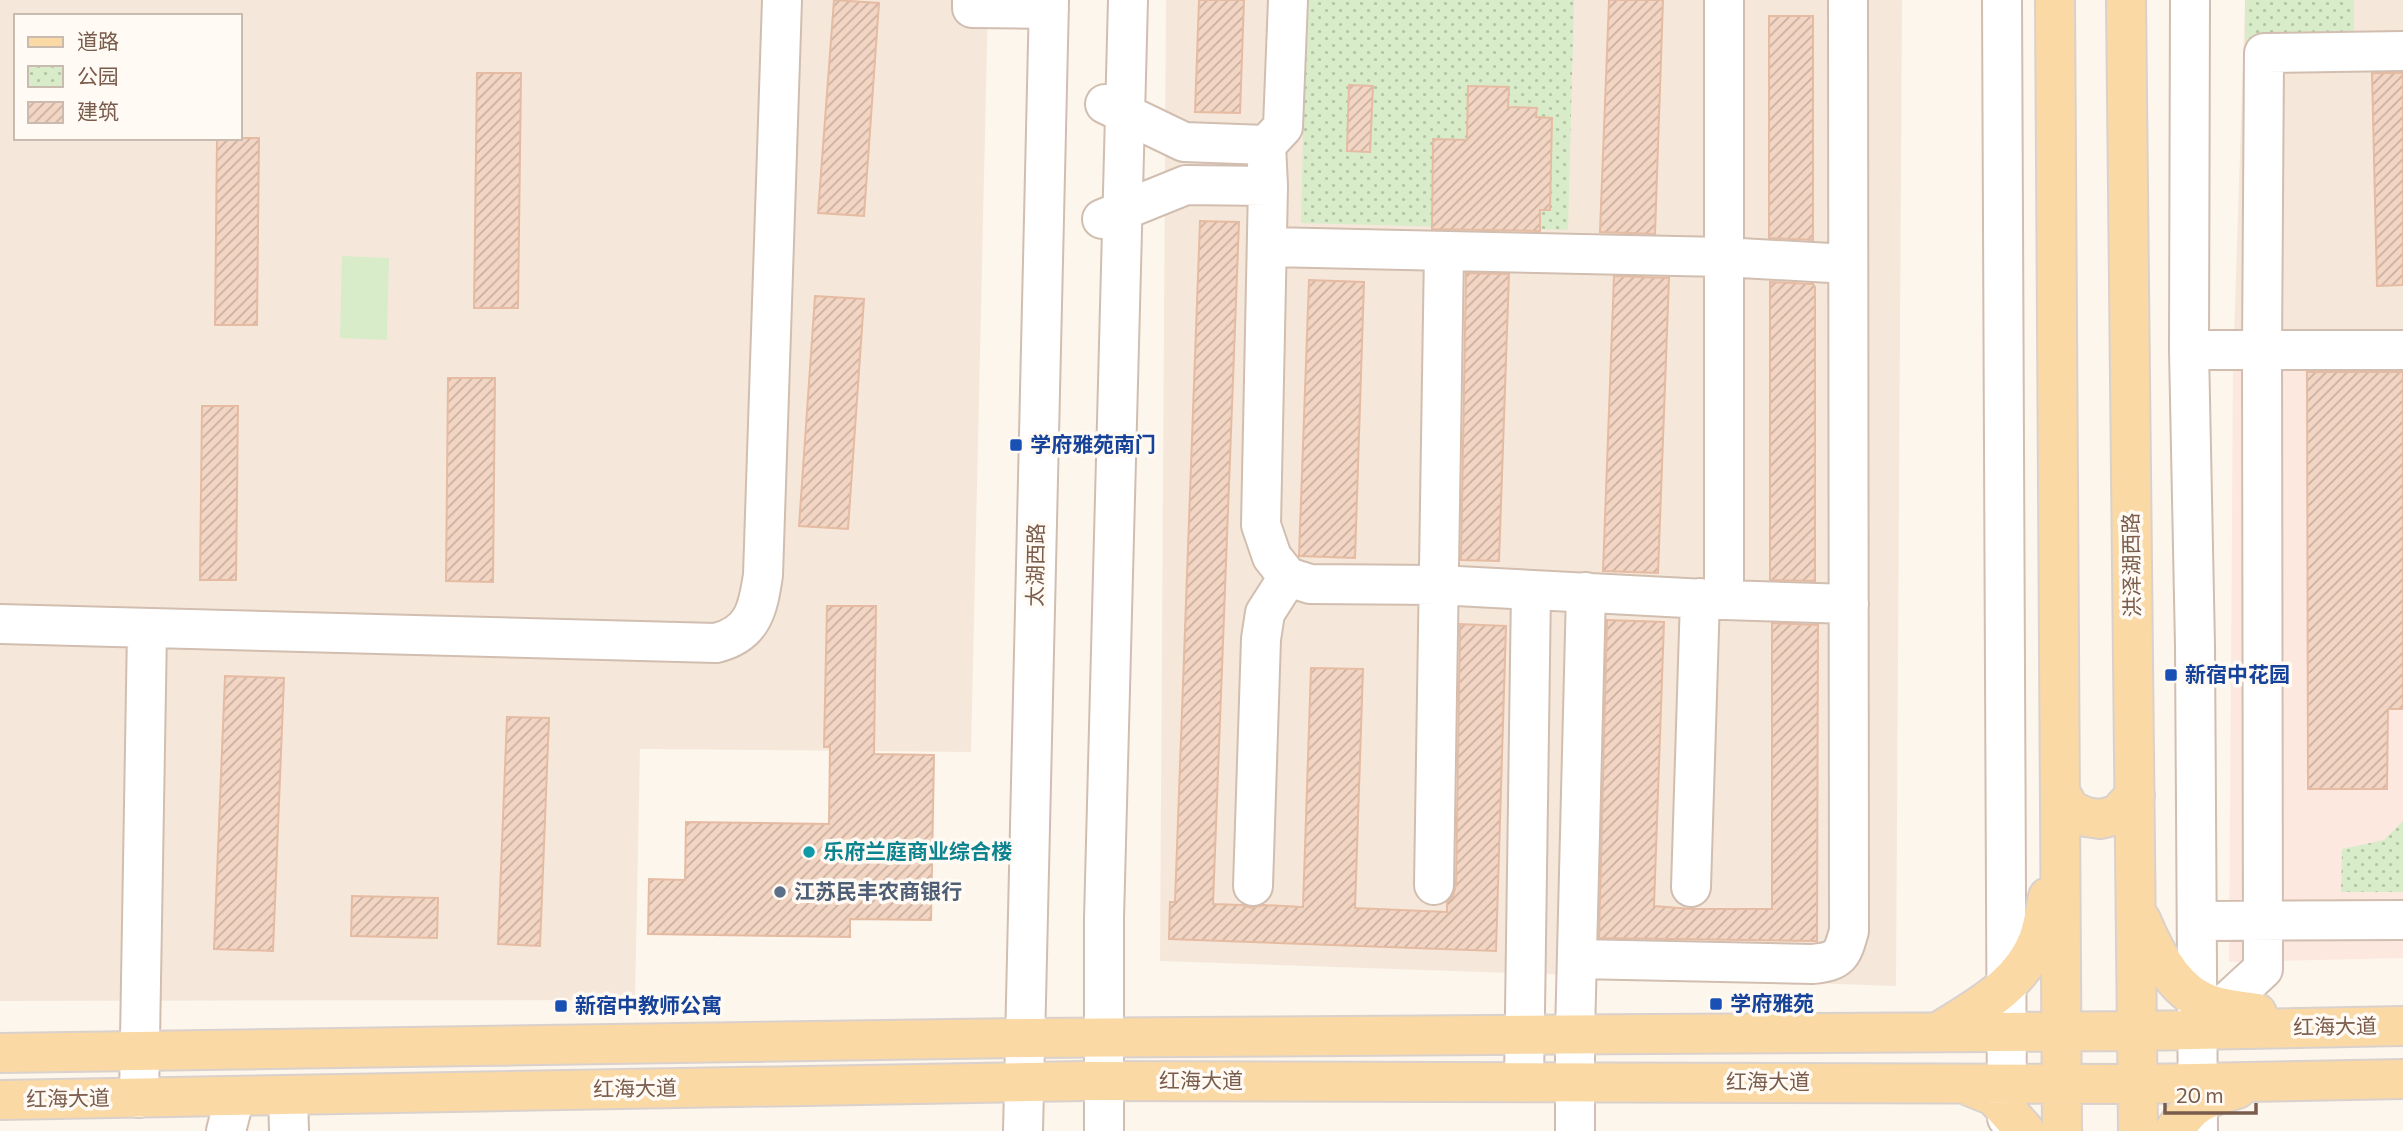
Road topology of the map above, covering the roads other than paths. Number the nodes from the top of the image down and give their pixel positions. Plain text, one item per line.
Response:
1 (782, 0) edge
2 (972, 0) edge
3 (1101, 0) edge
4 (1128, 0) edge
5 (1288, 0) edge
6 (1724, 0) edge
7 (1848, 0) edge
8 (2002, 0) edge
9 (2055, 0) edge
10 (2126, 0) edge
11 (2190, 0) edge
12 (1049, 5) edge
13 (2403, 51) edge
14 (1112, 107) junction
15 (1266, 145) junction
16 (1268, 186) junction
17 (1110, 216) junction
18 (1267, 247) junction
19 (1444, 251) junction
20 (1723, 257) junction
21 (1848, 264) junction
22 (2403, 350) edge
23 (2189, 351) junction
24 (2262, 351) junction
25 (1288, 577) junction
26 (1438, 585) junction
27 (1531, 590) junction
28 (1586, 592) junction
29 (1712, 599) junction
30 (1849, 604) junction
31 (0, 624) edge
32 (147, 629) junction
33 (2060, 792) junction
34 (2134, 795) junction
35 (2060, 843) junction
36 (1434, 885) dead end
37 (1252, 886) dead end
38 (1691, 887) dead end
39 (2136, 908) junction
40 (2262, 920) junction
41 (2403, 920) edge
42 (2197, 921) junction
43 (1577, 959) junction
44 (2006, 988) junction
45 (2205, 1012) junction
46 (2403, 1026) edge
47 (1940, 1031) junction
48 (2006, 1031) junction
49 (2061, 1031) junction
50 (2137, 1031) junction
51 (1575, 1034) junction
52 (1525, 1035) junction
53 (1025, 1038) junction
54 (1094, 1038) junction
55 (139, 1051) junction
56 (0, 1052) edge
57 (2403, 1079) edge
58 (1094, 1081) junction
59 (1025, 1082) junction
60 (1524, 1082) junction
61 (1575, 1082) junction
62 (2062, 1082) junction
63 (2138, 1084) junction
64 (139, 1098) junction
65 (0, 1100) edge
66 (2192, 1112) edge
67 (288, 1113) edge
68 (2011, 1113) edge
69 (230, 1114) edge
70 (1023, 1131) edge
71 (1082, 1131) edge
72 (1104, 1131) edge
73 (1575, 1131) edge
74 (2062, 1131) edge
75 (2138, 1131) edge

1 - 32 street
2 - 12 street
3 - 14 street
4 - 14 street
5 - 15 street
6 - 20 street
7 - 21 street
8 - 44 street
9 - 33 main road
10 - 34 main road, 洪泽湖西路
11 - 23 street
12 - 53 street, 太湖西路
13 - 24 street
14 - 15 street
14 - 17 street
15 - 16 street
16 - 17 street
16 - 18 street
17 - 54 street
18 - 19 street
18 - 25 street
19 - 20 street
19 - 26 street
20 - 21 street
20 - 29 street
21 - 30 street
22 - 24 street
23 - 24 street
23 - 42 street
24 - 40 street
25 - 26 street
25 - 37 street
26 - 27 street
26 - 36 street
27 - 28 street
27 - 52 street
28 - 29 street
28 - 43 street
29 - 30 street
29 - 38 street
30 - 43 street
31 - 32 street
32 - 55 street
33 - 34 main road
33 - 35 main road
34 - 39 main road, 洪泽湖西路
35 - 44 main road
35 - 49 main road
39 - 45 main road
39 - 50 main road, 洪泽湖西路
40 - 41 street
40 - 42 street
40 - 45 street
42 - 45 street
43 - 51 street
44 - 47 main road
44 - 48 street
45 - 46 main road, 红海大道
45 - 50 main road, 红海大道
45 - 66 street
47 - 48 main road, 红海大道
47 - 51 main road, 红海大道
48 - 49 main road, 红海大道
48 - 68 street
49 - 50 main road, 红海大道
49 - 62 main road
50 - 63 main road, 洪泽湖西路
51 - 52 main road, 红海大道
51 - 61 street
52 - 54 main road, 红海大道
52 - 60 street
53 - 54 main road, 红海大道
53 - 55 main road, 红海大道
53 - 59 street, 太湖西路
54 - 58 street
55 - 56 main road, 红海大道
55 - 64 street
57 - 66 main road, 红海大道
58 - 59 main road, 红海大道
58 - 60 main road, 红海大道
58 - 71 street
58 - 72 street
59 - 67 main road, 红海大道
59 - 70 street, 太湖西路
60 - 61 main road, 红海大道
61 - 68 main road, 红海大道
61 - 73 street
62 - 63 main road, 红海大道
62 - 68 main road, 红海大道
62 - 74 main road
63 - 66 main road, 红海大道
63 - 75 main road, 洪泽湖西路
64 - 65 main road, 红海大道
64 - 69 main road, 红海大道
67 - 69 main road, 红海大道

